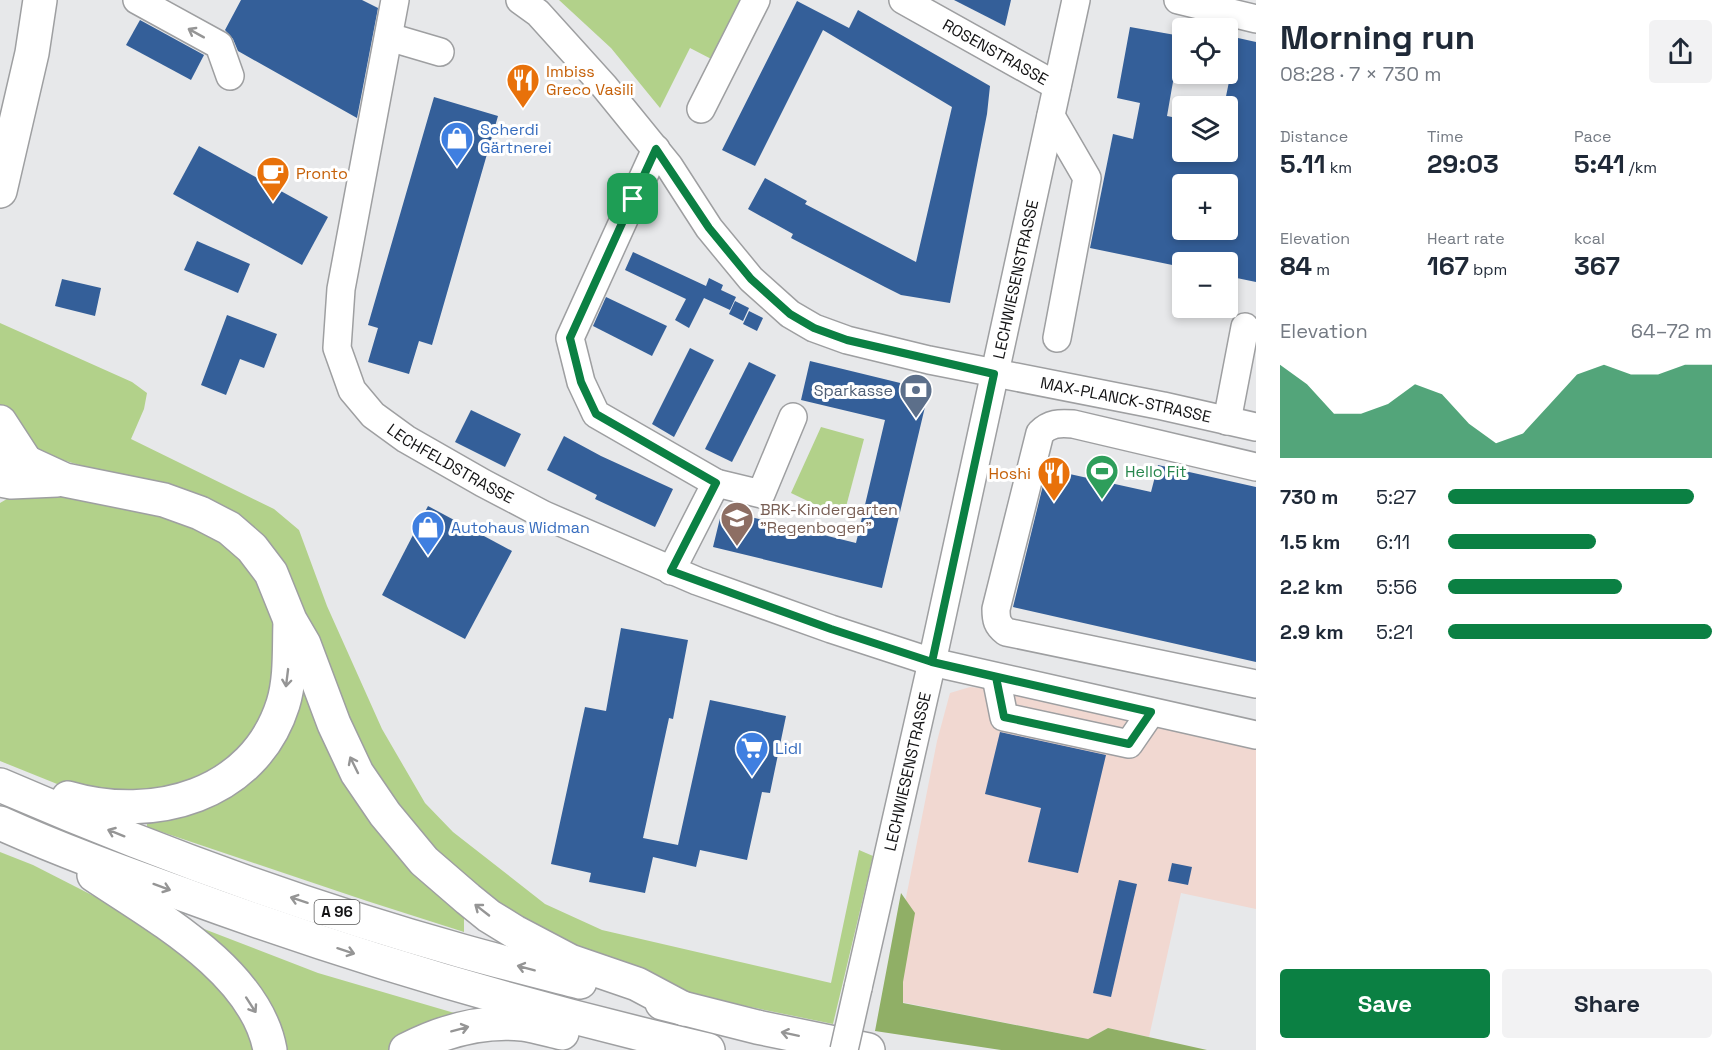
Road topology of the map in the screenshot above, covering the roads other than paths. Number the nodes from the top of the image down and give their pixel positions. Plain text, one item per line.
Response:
1 (40, 0) edge
2 (137, 0) edge
3 (395, 0) edge
4 (520, 0) edge
5 (756, 0) edge
6 (903, 0) edge
7 (1076, 0) edge
8 (1178, 0) edge
9 (1256, 19) edge
10 (388, 37) junction
11 (440, 52) dead end
12 (230, 76) dead end
13 (1057, 86) junction
14 (701, 109) dead end
15 (1051, 116) junction
16 (656, 149) junction
17 (0, 191) edge
18 (1245, 327) dead end
19 (1057, 338) dead end
20 (994, 374) junction
21 (1163, 406) junction
22 (793, 417) dead end
23 (1227, 421) junction
24 (0, 422) edge
25 (1256, 427) edge
26 (1154, 442) junction
27 (1256, 467) edge
28 (8, 473) edge
29 (716, 483) junction
30 (671, 571) junction
31 (290, 620) junction
32 (932, 662) junction
33 (996, 677) junction
34 (1256, 684) edge
35 (1151, 712) junction
36 (1256, 735) edge
37 (0, 778) edge
38 (0, 785) edge
39 (0, 823) edge
40 (48, 844) junction
41 (684, 1009) junction
42 (656, 1038) junction
43 (270, 1050) edge
44 (406, 1050) edge
45 (708, 1050) edge
46 (844, 1050) edge
47 (868, 1050) edge

1 - 17 main road
12 -> 2 street
3 - 10 street, LECHFELDSTRASSE
4 - 16 street, MAX-PLANCK-STRASSE
5 - 14 street
6 - 13 street, ROSENSTRASSE
7 - 13 street, LECHWIESENSTRASSE
8 - 9 street
10 - 11 street
10 - 30 street, LECHFELDSTRASSE
13 - 15 street, LECHWIESENSTRASSE
15 - 19 street
15 - 20 street, LECHWIESENSTRASSE
16 - 20 street, MAX-PLANCK-STRASSE
16 - 29 street
18 - 23 street
20 - 21 street, MAX-PLANCK-STRASSE
20 - 32 street, LECHWIESENSTRASSE
21 - 23 street, MAX-PLANCK-STRASSE
21 - 26 street
22 - 29 street
23 - 25 street, MAX-PLANCK-STRASSE
24 - 28 main road
26 - 27 street
26 - 34 street
28 - 31 main road
29 - 30 street
30 - 32 street, LECHFELDSTRASSE
31 -> 37 main road
41 -> 31 main road
32 - 33 street, LECHFELDSTRASSE
32 - 46 street, LECHWIESENSTRASSE, bridge
33 - 35 street, LECHFELDSTRASSE
33 - 35 street
35 - 36 street, LECHFELDSTRASSE
41 -> 38 main road, A 96
39 - 40 main road, A 96
40 -> 42 main road, A 96
40 -> 43 main road
47 -> 41 main road, A 96
44 -> 42 main road
42 - 45 main road, A 96

